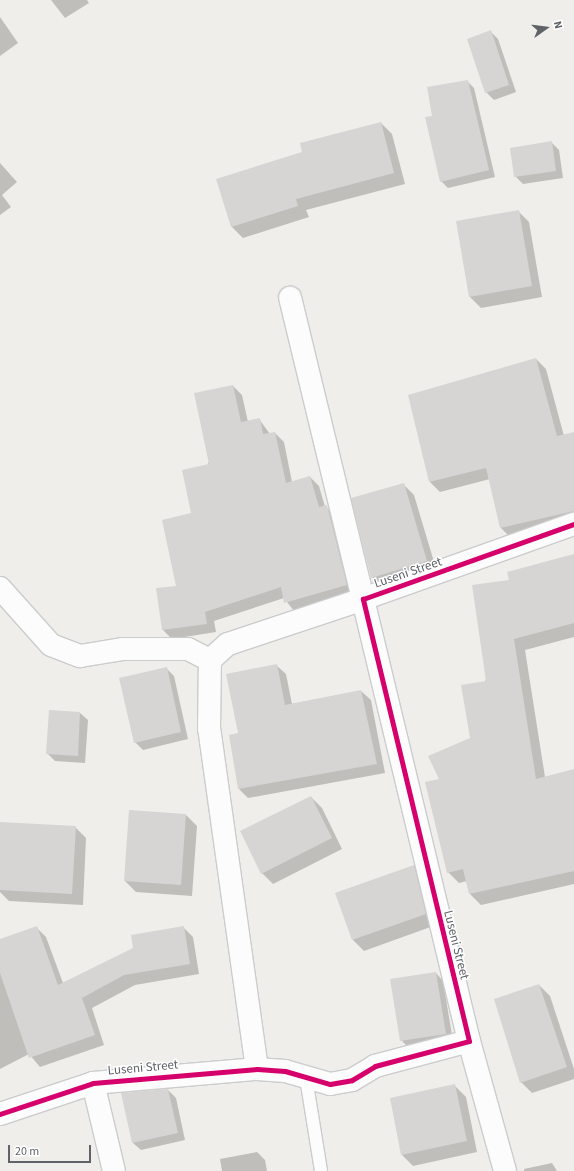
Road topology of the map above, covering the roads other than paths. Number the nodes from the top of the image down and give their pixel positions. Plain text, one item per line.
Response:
1 (290, 298) dead end
2 (574, 524) edge
3 (0, 588) edge
4 (363, 599) junction
5 (210, 660) junction
6 (469, 1042) junction
7 (257, 1069) junction
8 (306, 1078) junction
9 (93, 1083) junction
10 (0, 1114) edge
11 (114, 1171) edge
12 (320, 1171) edge
13 (505, 1171) edge

1 - 4 street
2 - 4 street, Luseni Street
3 - 5 street
4 - 5 street
4 - 6 street, Luseni Street
5 - 7 street
6 - 8 street, Luseni Street
6 - 13 street
7 - 8 street, Luseni Street
7 - 9 street, Luseni Street
8 - 12 lane
9 - 10 street, Luseni Street
9 - 11 street

